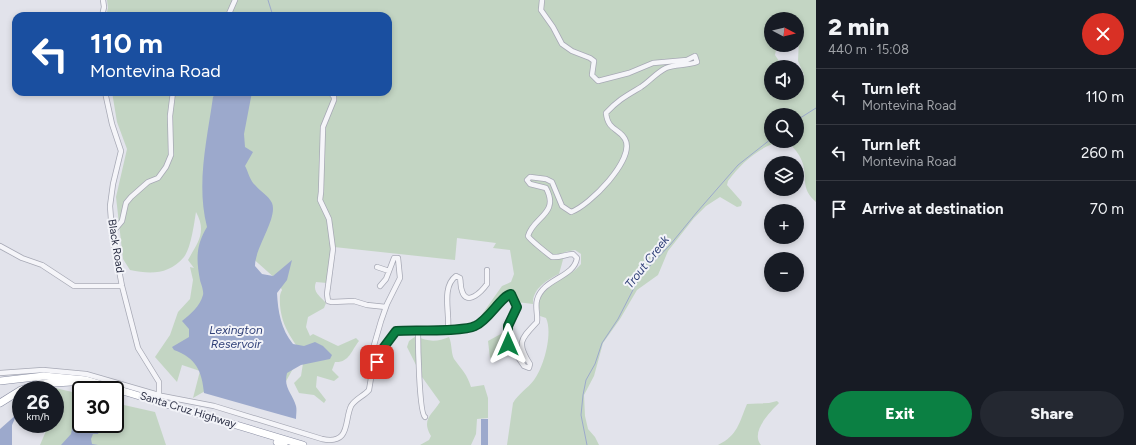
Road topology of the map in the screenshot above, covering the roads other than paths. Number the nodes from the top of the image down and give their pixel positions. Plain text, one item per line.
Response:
1 (103, 0) edge
2 (235, 0) edge
3 (542, 0) edge
4 (103, 12) edge
5 (230, 12) edge
6 (106, 96) edge
7 (172, 96) edge
8 (333, 96) edge
9 (112, 233) junction
10 (0, 246) edge
11 (377, 268) dead end
12 (487, 270) dead end
13 (389, 271) junction
14 (122, 286) junction
15 (380, 286) dead end
16 (386, 307) junction
17 (418, 330) junction
18 (448, 330) junction
19 (372, 372) junction
20 (0, 373) edge
21 (0, 381) edge
22 (64, 382) edge
23 (71, 382) joint
24 (0, 386) edge
25 (159, 395) junction
26 (12, 396) edge
27 (124, 396) edge
28 (0, 403) edge
29 (425, 417) dead end
30 (285, 445) edge
31 (303, 445) edge

1 - 4 street
2 - 5 street
3 - 18 street
6 - 9 street, Black Road
7 - 9 street
8 - 16 street
9 - 14 street, Black Road
10 - 14 street
11 - 13 street
12 - 18 street
13 - 15 street
13 - 16 street
14 - 25 street, Black Road
16 - 19 street
17 - 18 street
17 - 19 street
17 - 29 street
19 - 25 street
20 - 25 street
21 - 31 highway, Santa Cruz Highway
22 - 23 highway
23 - 24 highway
26 - 28 highway
27 - 30 highway, Santa Cruz Highway

